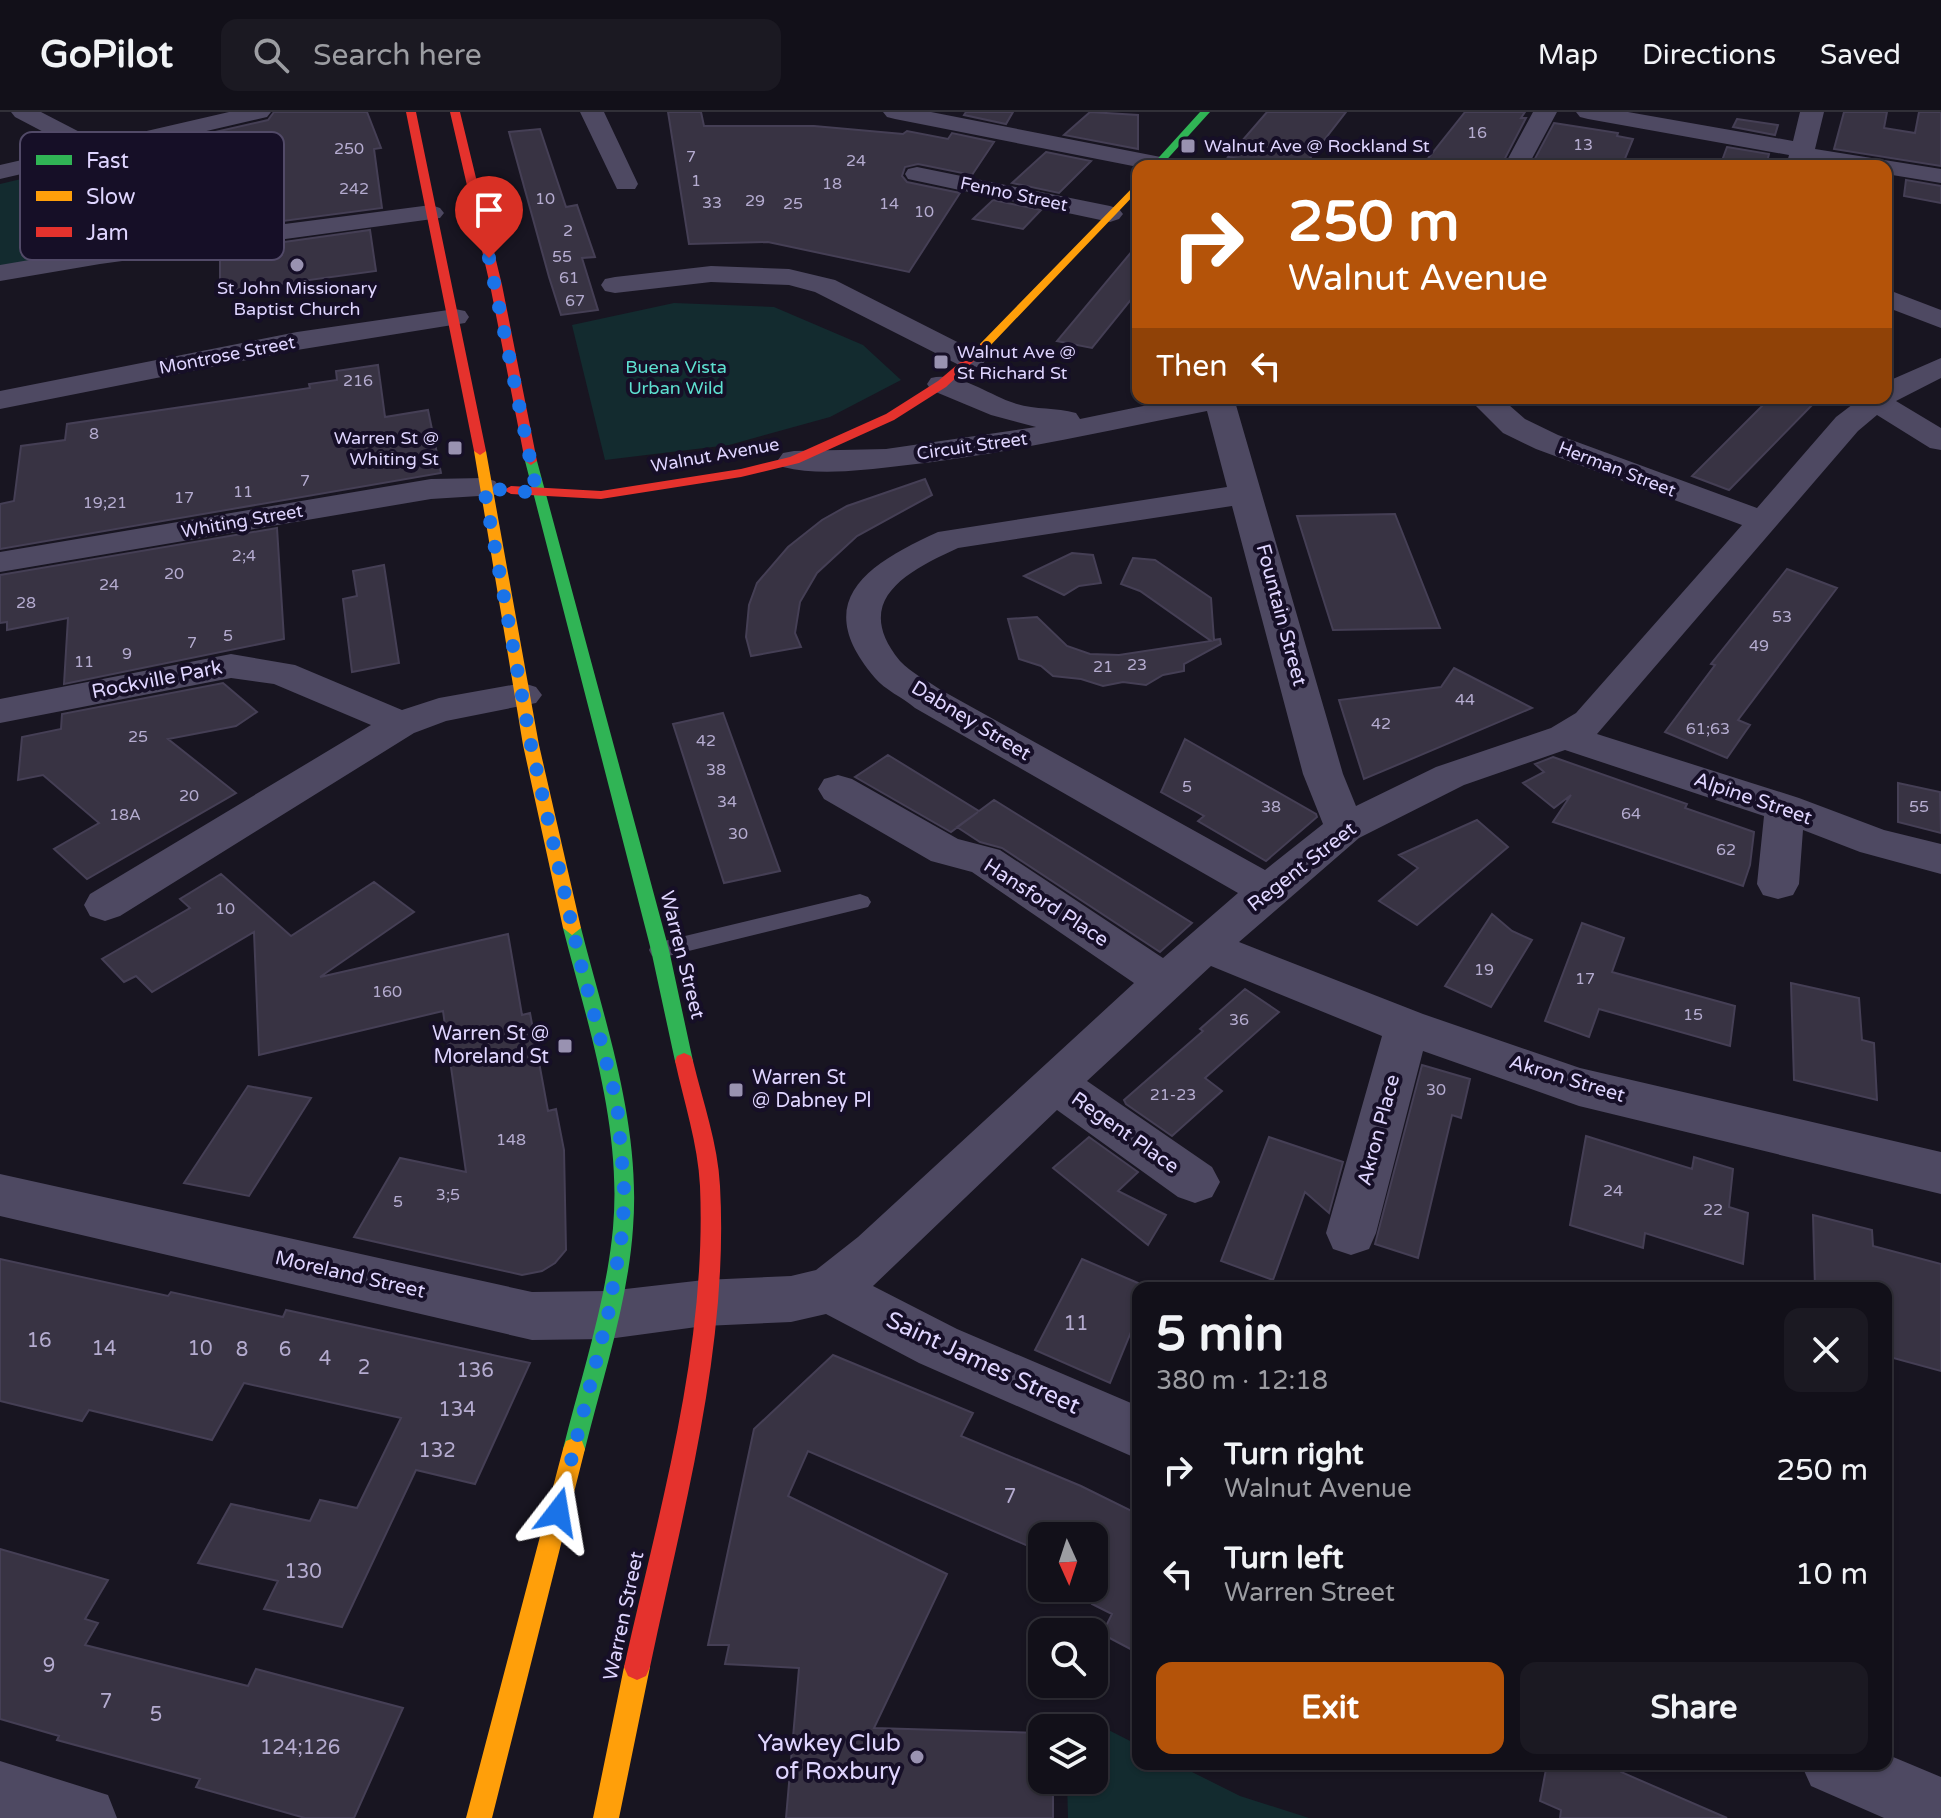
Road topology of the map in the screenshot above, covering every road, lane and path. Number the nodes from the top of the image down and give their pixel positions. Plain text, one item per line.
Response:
1 (23, 112) edge
2 (259, 112) edge
3 (411, 112) edge
4 (455, 112) edge
5 (592, 112) edge
6 (895, 112) edge
7 (1205, 112) edge
8 (1545, 112) edge
9 (1588, 112) edge
10 (1812, 112) edge
11 (62, 132) edge
12 (174, 132) edge
13 (1802, 156) edge
14 (1136, 160) edge
15 (1165, 160) edge
16 (1519, 160) edge
17 (1832, 160) edge
18 (20, 167) edge
19 (1892, 168) edge
20 (0, 172) edge
21 (917, 174) dead end
22 (1941, 176) edge
23 (626, 184) dead end
24 (1132, 194) edge
25 (431, 213) junction
26 (1111, 224) junction
27 (284, 232) edge
28 (76, 260) edge
29 (0, 273) edge
30 (615, 285) dead end
31 (1892, 300) edge
32 (455, 317) junction
33 (1941, 320) edge
34 (1941, 367) edge
35 (958, 370) junction
36 (1892, 391) edge
37 (0, 400) edge
38 (1194, 404) edge
39 (1225, 404) edge
40 (1490, 404) edge
41 (1870, 404) edge
42 (1886, 404) edge
43 (1147, 412) junction
44 (1941, 441) edge
45 (794, 460) junction
46 (484, 488) junction
47 (537, 493) junction
48 (1247, 494) junction
49 (1762, 521) junction
50 (0, 562) edge
51 (523, 695) junction
52 (0, 711) edge
53 (401, 724) junction
54 (1565, 737) junction
55 (838, 789) dead end
56 (1785, 808) junction
57 (1345, 828) junction
58 (1941, 859) edge
59 (1778, 884) dead end
60 (1268, 891) junction
61 (860, 902) dead end
62 (105, 905) dead end
63 (1205, 946) junction
64 (660, 950) junction
65 (1166, 982) junction
66 (1407, 1027) junction
67 (1056, 1084) junction
68 (1941, 1173) edge
69 (1195, 1182) dead end
70 (0, 1195) edge
71 (1351, 1233) dead end
72 (830, 1290) junction
73 (704, 1303) junction
74 (608, 1315) junction
75 (1132, 1430) edge
76 (1847, 1770) edge
77 (0, 1793) edge
78 (1941, 1810) edge
79 (85, 1818) edge
80 (479, 1818) edge
81 (606, 1818) edge

1 - 11 street
2 - 12 street
3 - 25 main road
4 - 47 main road, Warren Street
5 - 23 street
6 - 14 street
7 - 15 main road
8 - 16 street
9 - 13 street
10 - 13 street
13 - 17 street
18 - 20 street
19 - 22 street
21 - 26 street, Fenno Street
24 - 26 main road, Walnut Avenue
25 - 27 street
25 - 32 main road
26 - 35 main road, Walnut Avenue
28 - 29 street
30 - 35 street, Circuit Street
31 - 33 street
32 - 37 street, Montrose Street
32 - 46 main road
34 - 36 street, Regent Street
35 - 43 street, Circuit Street
35 - 45 main road, Walnut Avenue
38 - 43 street, Circuit Street
39 - 48 street, Fountain Street
40 - 49 street, Herman Street
41 - 49 street, Regent Street
42 - 44 street
43 - 45 street, Circuit Street
45 - 47 main road, Walnut Avenue
46 - 47 main road, Walnut Avenue
46 - 50 street, Whiting Street
46 - 51 main road
47 - 64 main road, Warren Street
48 - 57 street, Fountain Street
48 - 60 street, Dabney Street
49 - 54 street, Regent Street
51 - 53 street
51 - 74 main road
52 - 53 street, Rockville Park
53 - 62 street
54 - 56 street, Alpine Street
54 - 57 street, Regent Street
55 - 65 street, Hansford Place
56 - 58 street, Alpine Street
56 - 59 street
57 - 60 street, Regent Street
60 - 63 street, Regent Street
61 - 64 lane
63 - 65 street, Regent Street
63 - 66 street, Akron Street
64 - 73 main road, Warren Street
65 - 67 street, Regent Street
66 - 68 street, Akron Street
66 - 71 street, Akron Place
67 - 69 street, Regent Place
67 - 72 street, Regent Street
70 - 74 street, Moreland Street
72 - 73 street, Regent Street
72 - 75 street, Saint James Street
73 - 74 street, Moreland Street
73 - 81 main road, Warren Street
74 - 80 main road
76 - 78 street
77 - 79 street

